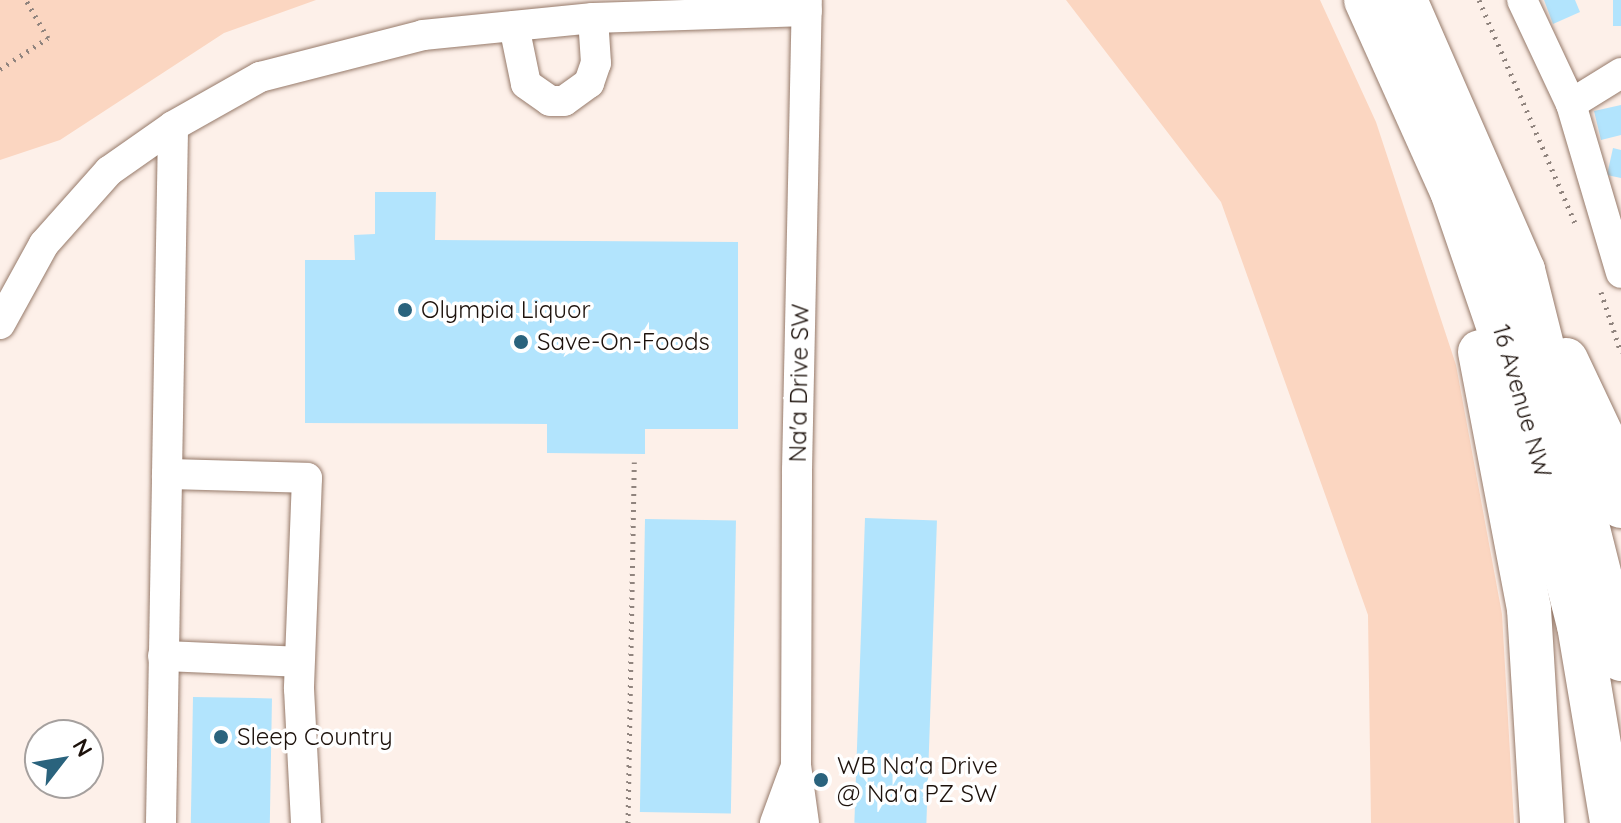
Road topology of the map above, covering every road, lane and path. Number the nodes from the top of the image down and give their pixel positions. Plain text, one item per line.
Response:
1 (26, 0) edge
2 (1353, 0) edge
3 (1366, 0) edge
4 (1405, 0) edge
5 (1479, 0) edge
6 (1522, 0) edge
7 (807, 5) edge
8 (593, 18) junction
9 (514, 26) junction
10 (0, 69) edge
11 (1621, 73) edge
12 (1571, 104) junction
13 (173, 126) junction
14 (1579, 235) dead end
15 (1523, 270) junction
16 (1608, 275) edge
17 (0, 324) edge
18 (1621, 353) edge
19 (634, 462) dead end
20 (167, 474) junction
21 (1621, 506) edge
22 (163, 656) junction
23 (1621, 659) edge
24 (299, 662) junction
25 (796, 765) junction
26 (161, 823) edge
27 (306, 823) edge
28 (628, 823) edge
29 (775, 823) edge
30 (804, 823) edge
31 (1542, 823) edge
32 (1612, 823) edge

1 - 10 path
2 - 31 highway
3 - 32 highway, 16 Avenue NW
4 - 15 highway, 16 Avenue NW
5 - 14 path
6 - 12 street
7 - 8 street
7 - 25 street, Na'a Drive SW
8 - 9 street
8 - 9 street
9 - 13 street
11 - 12 street
12 - 16 street
13 - 17 street
13 - 20 street
15 - 21 highway
15 - 23 highway, 16 Avenue NW
16 - 18 path
19 - 28 path
20 - 22 street
20 - 24 street
22 - 24 street
22 - 26 street
24 - 27 street
25 - 29 street, Na'a Drive SW
25 - 30 street, Na'a Drive SW

